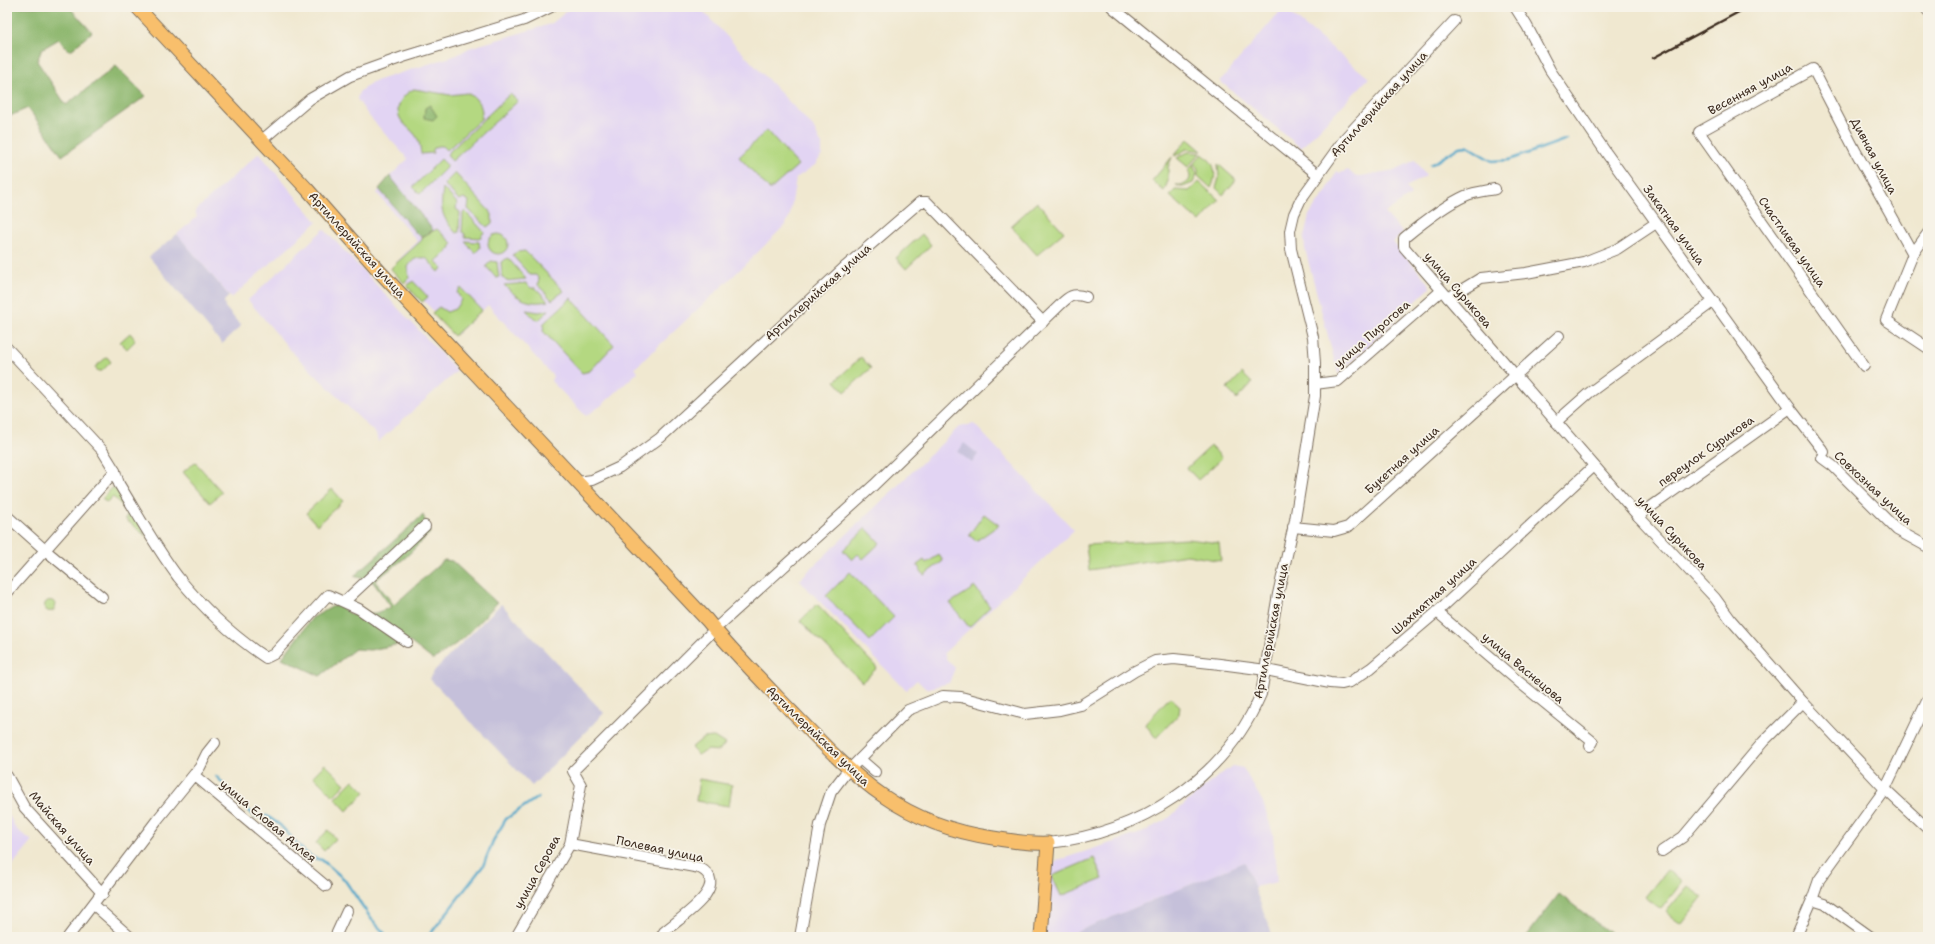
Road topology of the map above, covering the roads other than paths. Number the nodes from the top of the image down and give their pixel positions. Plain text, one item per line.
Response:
1 (137, 7) edge
2 (551, 7) edge
3 (1112, 7) edge
4 (1515, 7) edge
5 (1925, 7) edge
6 (1928, 12) edge
7 (1454, 21) dead end
8 (1813, 69) joint
9 (1699, 132) joint
10 (262, 140) junction
11 (1318, 175) junction
12 (1495, 189) dead end
13 (1656, 223) junction
14 (1928, 233) edge
15 (1913, 254) junction
16 (1445, 295) junction
17 (1086, 297) dead end
18 (1714, 301) junction
19 (1043, 322) junction
20 (1559, 336) dead end
21 (7, 348) edge
22 (1928, 348) edge
23 (1864, 366) dead end
24 (1515, 375) junction
25 (1315, 384) junction
26 (1790, 408) junction
27 (1556, 422) junction
28 (1823, 455) joint
29 (1594, 466) junction
30 (115, 471) junction
31 (578, 482) junction
32 (7, 516) edge
33 (1638, 516) junction
34 (425, 526) dead end
35 (1293, 527) junction
36 (1928, 547) edge
37 (44, 550) junction
38 (7, 592) edge
39 (102, 597) dead end
40 (345, 601) junction
41 (1437, 612) junction
42 (715, 630) junction
43 (407, 642) dead end
44 (1266, 670) junction
45 (1928, 699) edge
46 (1803, 702) junction
47 (215, 743) dead end
48 (1592, 744) dead end
49 (860, 759) junction
50 (849, 770) junction
51 (875, 772) dead end
52 (7, 776) edge
53 (194, 776) junction
54 (1885, 789) junction
55 (1928, 829) edge
56 (1043, 843) junction
57 (570, 844) junction
58 (1662, 851) dead end
59 (326, 886) dead end
60 (103, 894) junction
61 (1812, 900) junction
62 (94, 905) junction
63 (348, 911) dead end
64 (68, 937) edge
65 (130, 937) edge
66 (335, 937) edge
67 (516, 937) edge
68 (661, 937) edge
69 (800, 937) edge
70 (1032, 937) edge
71 (1041, 937) edge
72 (1796, 937) edge
73 (1871, 937) edge

1 - 10 main road, Артиллерийская улица
2 - 10 street
3 - 11 street
4 - 13 street, Закатная улица
5 - 6 street
7 - 11 street, Артиллерийская улица
8 - 9 street, Весенняя улица
8 - 15 street, Дивная улица
9 - 23 street, Счастливая улица
10 - 31 main road, Артиллерийская улица
11 - 25 street, Артиллерийская улица
12 - 16 street, улица Сурикова
13 - 16 street, улица Пирогова
13 - 18 street, Закатная улица
14 - 15 street
15 - 22 street
16 - 24 street, улица Сурикова
16 - 25 street, улица Пирогова
17 - 19 street
18 - 26 street, Закатная улица
18 - 27 street
19 - 31 street, Артиллерийская улица
19 - 42 street
20 - 24 street, Букетная улица
21 - 30 street
24 - 27 street, улица Сурикова
24 - 35 street, Букетная улица
25 - 35 street, Артиллерийская улица
26 - 28 street, Закатная улица
26 - 33 street, переулок Сурикова
27 - 29 street, улица Сурикова
28 - 36 street, Совхозная улица
29 - 33 street, улица Сурикова
29 - 41 street, Шахматная улица
30 - 37 street
30 - 40 street
31 - 42 main road, Артиллерийская улица
32 - 37 street
33 - 46 street, улица Сурикова
34 - 40 street
35 - 44 street, Артиллерийская улица
37 - 38 street
37 - 39 street
40 - 43 street
41 - 44 street, Шахматная улица
41 - 48 street, улица Васнецова
42 - 50 main road, Артиллерийская улица
42 - 57 street, улица Серова
44 - 49 street, Шахматная улица
44 - 56 street, Артиллерийская улица
45 - 54 street
46 - 54 street, улица Сурикова
46 - 58 street
47 - 53 street
49 - 50 street, Шахматная улица
49 - 51 street
50 - 56 main road, Артиллерийская улица
50 - 69 street, Шахматная улица
52 - 60 street, Майская улица
53 - 59 street, улица Еловая Аллея
53 - 60 street
54 - 55 street, улица Сурикова
54 - 61 street
56 - 70 main road
56 - 71 main road
57 - 67 street, улица Серова
57 - 68 street, Полевая улица
60 - 62 street
61 - 72 street
61 - 73 street
62 - 64 street
62 - 65 street
63 - 66 street

